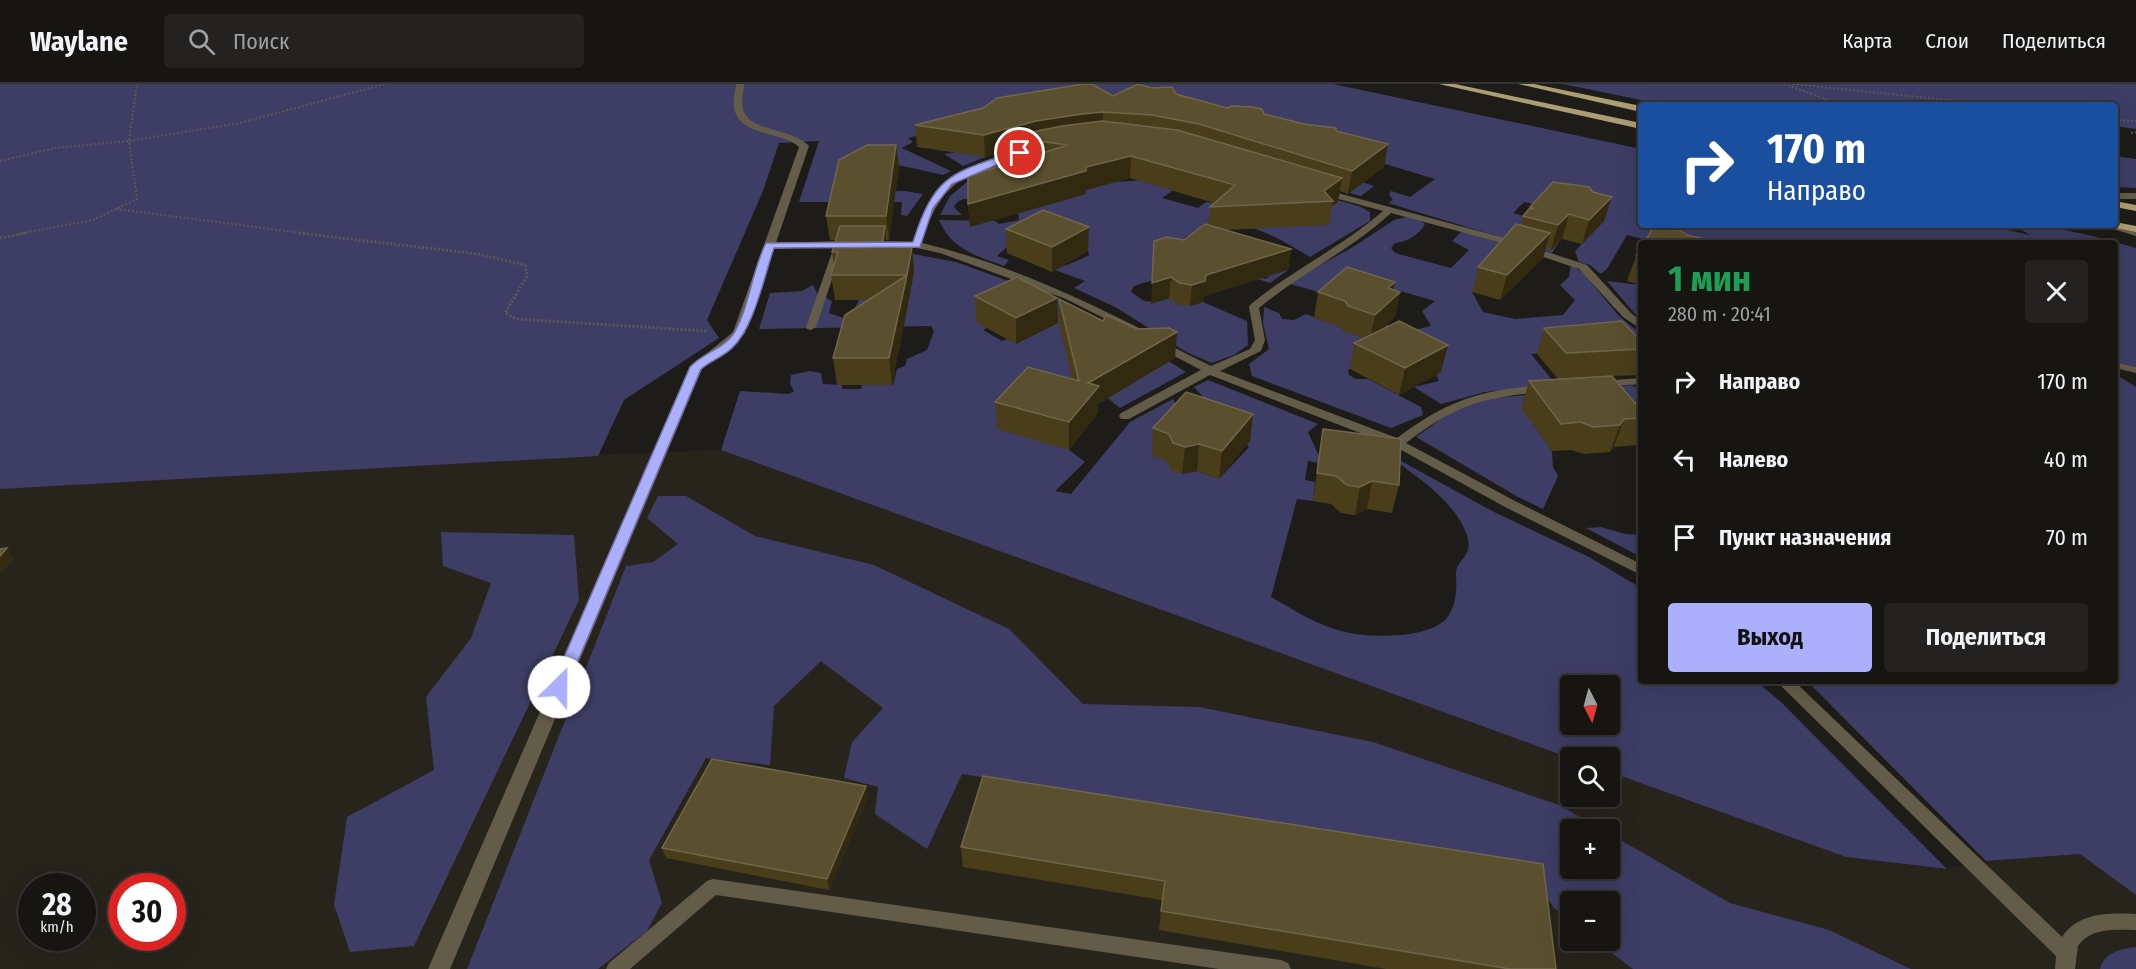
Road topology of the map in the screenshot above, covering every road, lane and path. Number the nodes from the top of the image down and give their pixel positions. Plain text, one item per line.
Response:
1 (137, 84) edge
2 (385, 84) edge
3 (740, 84) edge
4 (1443, 84) edge
5 (1522, 84) edge
6 (1784, 84) edge
7 (1793, 84) edge
8 (1834, 102) edge
9 (1967, 102) edge
10 (1638, 108) edge
11 (2118, 120) edge
12 (2136, 121) edge
13 (1638, 125) edge
14 (2136, 132) edge
15 (2131, 133) dead end
16 (129, 141) junction
17 (1037, 148) edge
18 (0, 161) edge
19 (1317, 191) edge
20 (2118, 196) edge
21 (2136, 196) edge
22 (2118, 205) edge
23 (2136, 208) edge
24 (116, 209) junction
25 (1390, 209) junction
26 (2118, 226) edge
27 (2118, 228) edge
28 (2136, 231) edge
29 (0, 238) edge
30 (839, 244) junction
31 (917, 244) junction
32 (770, 246) junction
33 (1638, 324) edge
34 (811, 327) dead end
35 (740, 333) junction
36 (2118, 366) edge
37 (2136, 370) edge
38 (1213, 372) junction
39 (1638, 381) edge
40 (1592, 385) edge
41 (1559, 388) edge
42 (1125, 416) dead end
43 (1398, 443) junction
44 (1638, 568) edge
45 (1787, 684) edge
46 (2136, 922) edge
47 (2064, 960) edge
48 (439, 969) edge
49 (616, 969) edge
50 (1281, 969) edge

1 - 16 path
2 - 16 path
3 - 32 street
4 - 13 main road
5 - 10 main road
6 - 8 path
7 - 9 path
11 - 12 path
14 - 15 path
16 - 18 path
16 - 24 path
17 - 31 lane
19 - 25 lane
20 - 21 street
22 - 23 main road
24 - 29 path
24 - 35 path
25 - 33 lane
25 - 38 lane
26 - 28 main road
27 - 28 lane
30 - 31 lane
30 - 32 lane
30 - 34 lane
31 - 38 lane
32 - 35 street
35 - 48 street
36 - 37 lane
38 - 42 lane
38 - 43 lane
39 - 40 lane
41 - 43 lane
43 - 44 lane
45 - 47 lane
46 - 47 lane
49 - 50 lane

